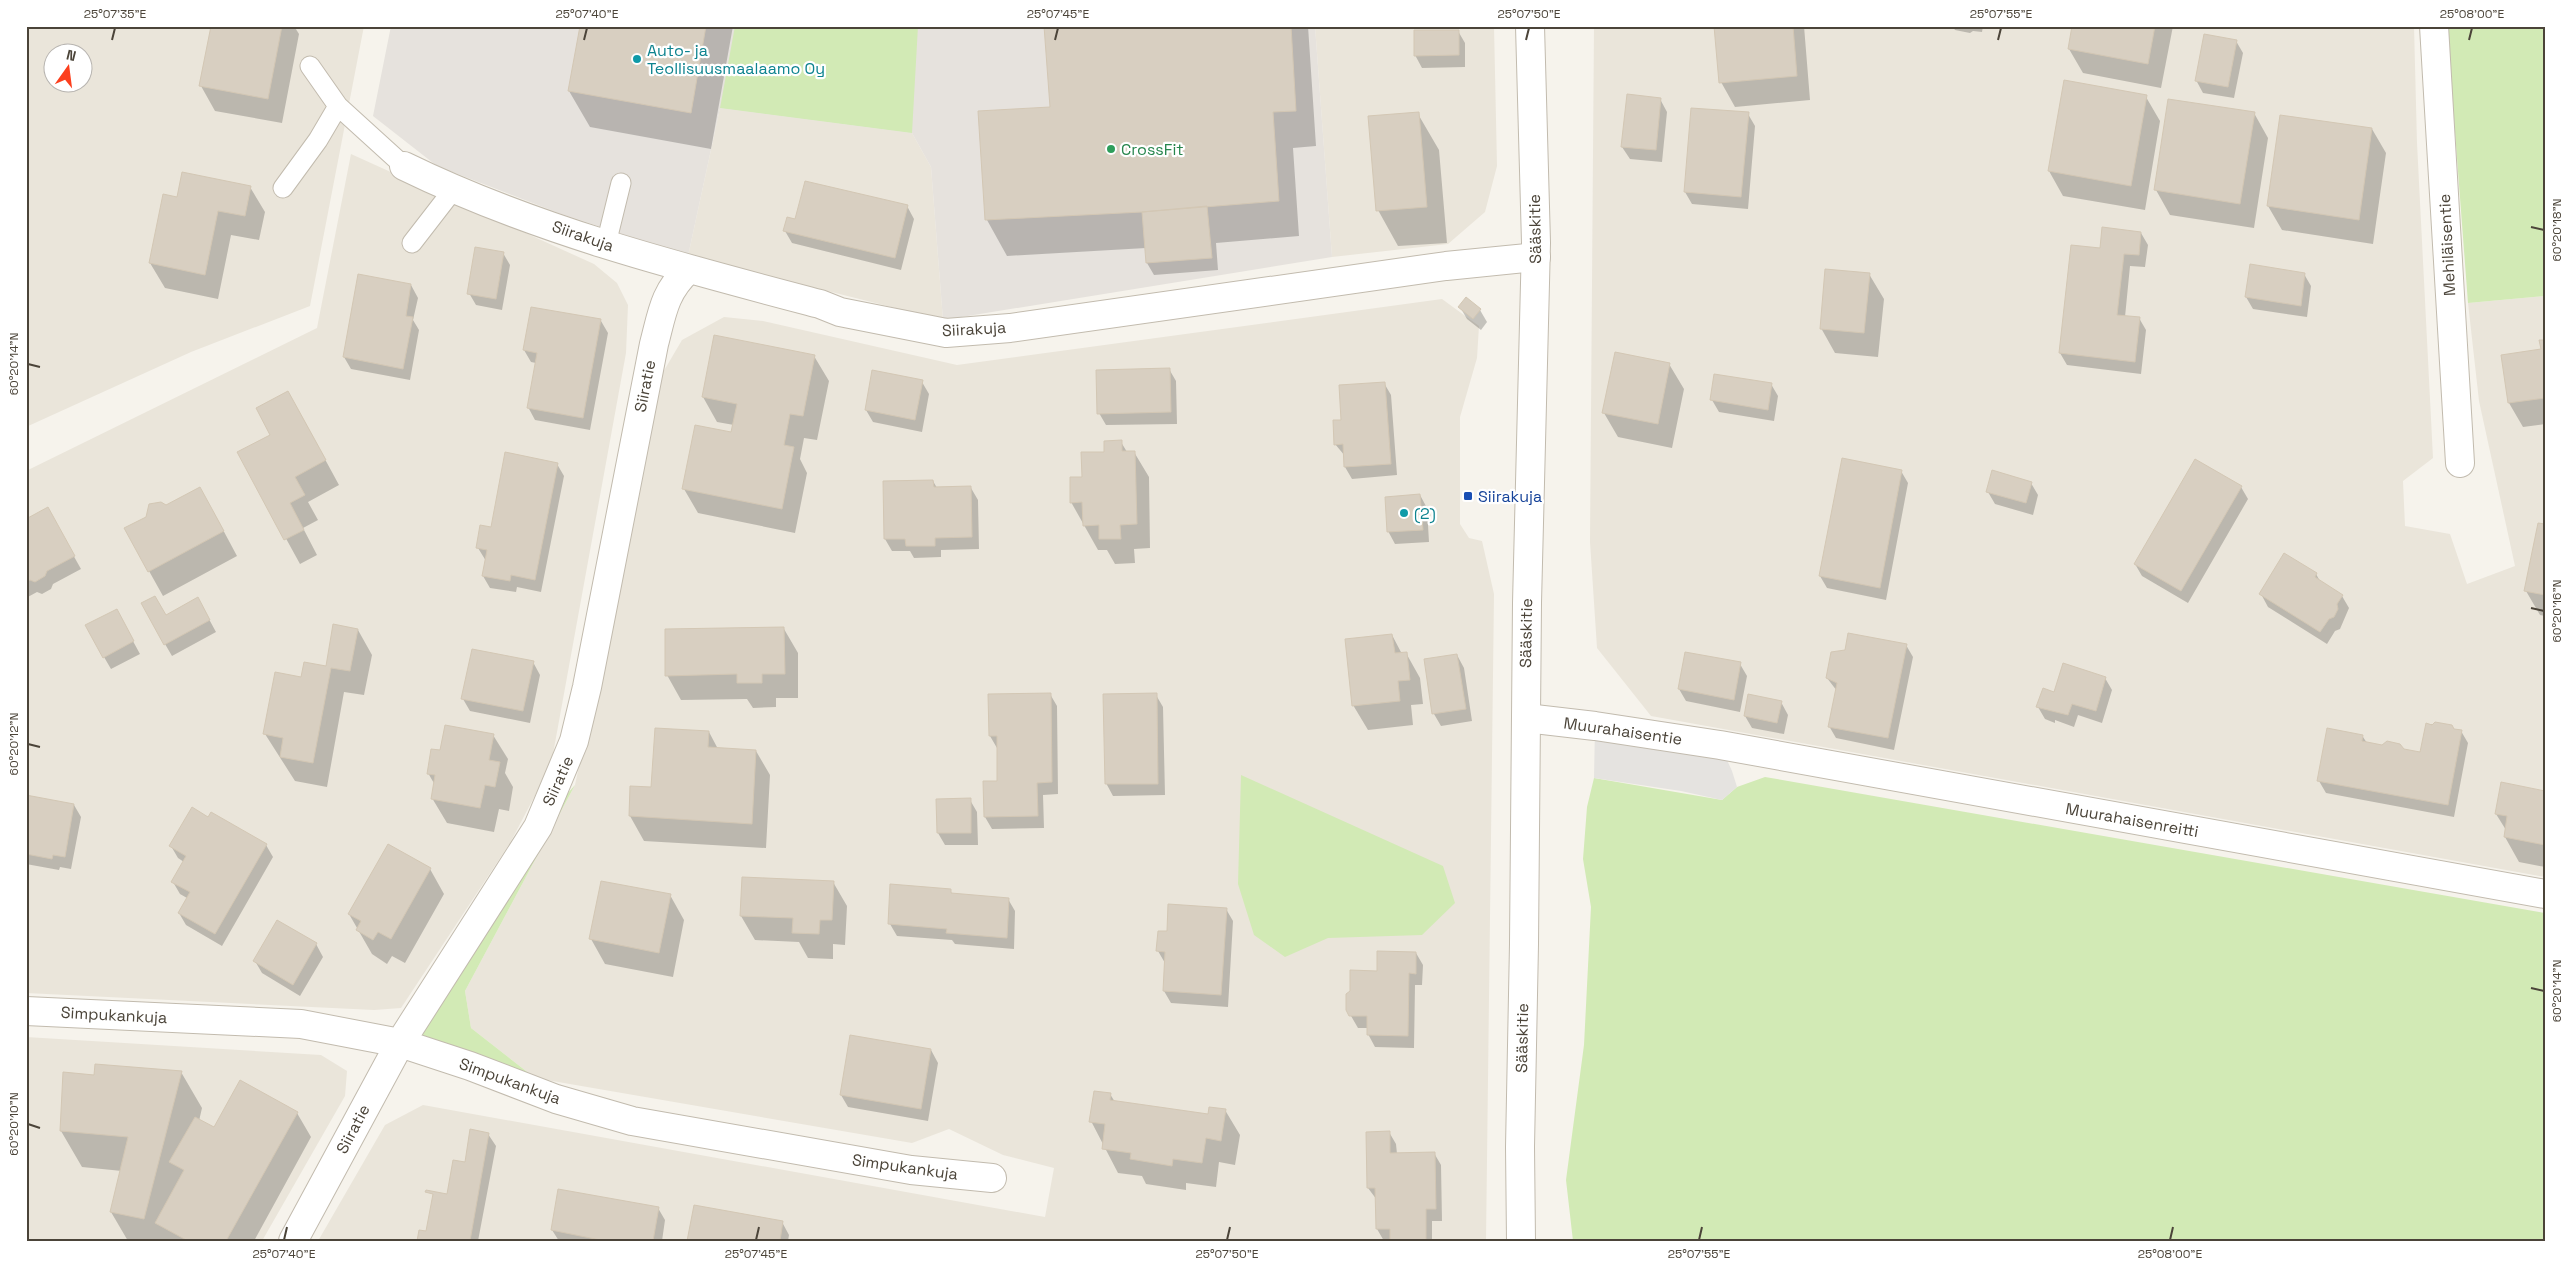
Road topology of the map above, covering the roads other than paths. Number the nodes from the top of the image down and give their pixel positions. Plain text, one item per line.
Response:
1 (1530, 26) edge
2 (2434, 26) edge
3 (310, 66) dead end
4 (338, 106) junction
5 (404, 166) joint
6 (621, 183) dead end
7 (283, 188) dead end
8 (453, 190) junction
9 (412, 244) dead end
10 (606, 244) junction
11 (1536, 257) junction
12 (688, 270) junction
13 (2460, 463) dead end
14 (1526, 718) junction
15 (1720, 746) joint
16 (2545, 894) edge
17 (26, 1011) edge
18 (400, 1043) junction
19 (992, 1178) dead end
20 (293, 1241) edge
21 (1521, 1241) edge

1 - 11 street, Sääskitie
2 - 13 street, Mehiläisentie
3 - 4 lane
4 - 5 lane
4 - 7 lane
5 - 8 street, Siirakuja
6 - 10 lane
8 - 9 lane
8 - 10 street, Siirakuja
10 - 12 street, Siirakuja
11 - 12 street, Siirakuja
11 - 14 street, Sääskitie
12 - 18 street, Siiratie
14 - 15 street, Muurahaisentie
14 - 21 street, Sääskitie
15 - 16 street, Muurahaisenreitti
17 - 18 street, Simpukankuja
18 - 19 street, Simpukankuja
18 - 20 street, Siiratie

